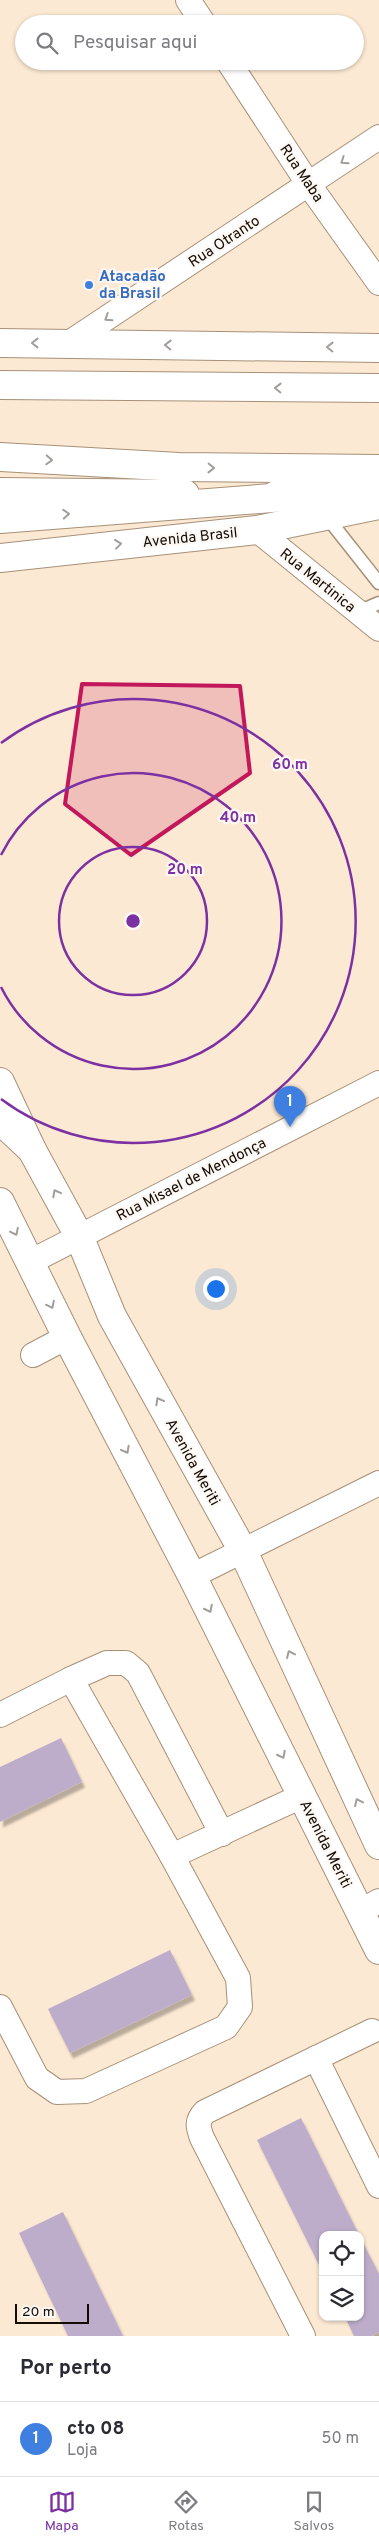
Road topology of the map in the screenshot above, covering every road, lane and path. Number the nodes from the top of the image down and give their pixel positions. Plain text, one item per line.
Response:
1 (188, 0) edge
2 (198, 15) edge
3 (234, 70) edge
4 (379, 137) edge
5 (309, 185) junction
6 (379, 283) edge
7 (0, 342) edge
8 (69, 343) junction
9 (379, 348) edge
10 (0, 371) edge
11 (0, 385) edge
12 (148, 386) junction
13 (379, 388) edge
14 (0, 457) edge
15 (379, 469) edge
16 (0, 492) edge
17 (298, 496) junction
18 (379, 496) edge
19 (379, 505) edge
20 (326, 516) junction
21 (0, 519) edge
22 (257, 530) junction
23 (0, 558) edge
24 (379, 583) edge
25 (379, 603) edge
26 (358, 612) junction
27 (379, 629) edge
28 (0, 1082) edge
29 (379, 1083) edge
30 (0, 1120) edge
31 (32, 1150) junction
32 (0, 1202) edge
33 (79, 1236) junction
34 (30, 1262) junction
35 (67, 1337) junction
36 (33, 1355) dead end
37 (379, 1483) edge
38 (243, 1551) junction
39 (192, 1576) junction
40 (71, 1679) junction
41 (0, 1715) edge
42 (302, 1796) junction
43 (222, 1834) junction
44 (379, 1845) edge
45 (172, 1856) junction
46 (370, 1907) edge
47 (379, 1950) edge
48 (0, 2007) edge
49 (372, 2031) dead end
50 (316, 2058) junction
51 (379, 2186) edge
52 (303, 2336) edge

1 - 2 street
3 - 5 street, Rua Maba
4 -> 5 street, Rua Otranto
5 - 6 street, Rua Maba
5 -> 8 street, Rua Otranto
8 -> 7 main road
9 -> 8 main road
10 - 12 main road
11 - 12 main road
13 -> 12 main road
14 -> 15 main road
16 - 17 main road
17 - 18 main road
21 -> 17 main road
19 - 20 main road, Avenida Brasil
20 - 22 main road, Avenida Brasil
20 - 24 lane
23 -> 22 main road, Avenida Brasil
22 - 26 street, Rua Martinica
25 - 26 lane
26 - 27 street, Rua Martinica
28 - 31 main road, Avenida Meriti
29 - 33 street, Rua Misael de Mendonça
30 - 31 main road
33 -> 31 main road, Avenida Meriti
32 -> 34 main road, Avenida Meriti
33 - 34 street, Rua Misael de Mendonça
38 -> 33 main road, Avenida Meriti
34 -> 35 main road, Avenida Meriti
35 - 36 street
35 -> 39 main road, Avenida Meriti
37 - 38 street
38 - 39 street
44 -> 38 main road, Avenida Meriti
39 -> 42 main road, Avenida Meriti
40 - 41 street
40 - 43 street
40 - 45 street
42 - 43 street
42 - 46 main road, Avenida Meriti
43 - 45 street
45 - 48 street
46 - 47 main road, Avenida Meriti
49 - 50 street
50 - 51 street
50 - 52 street

